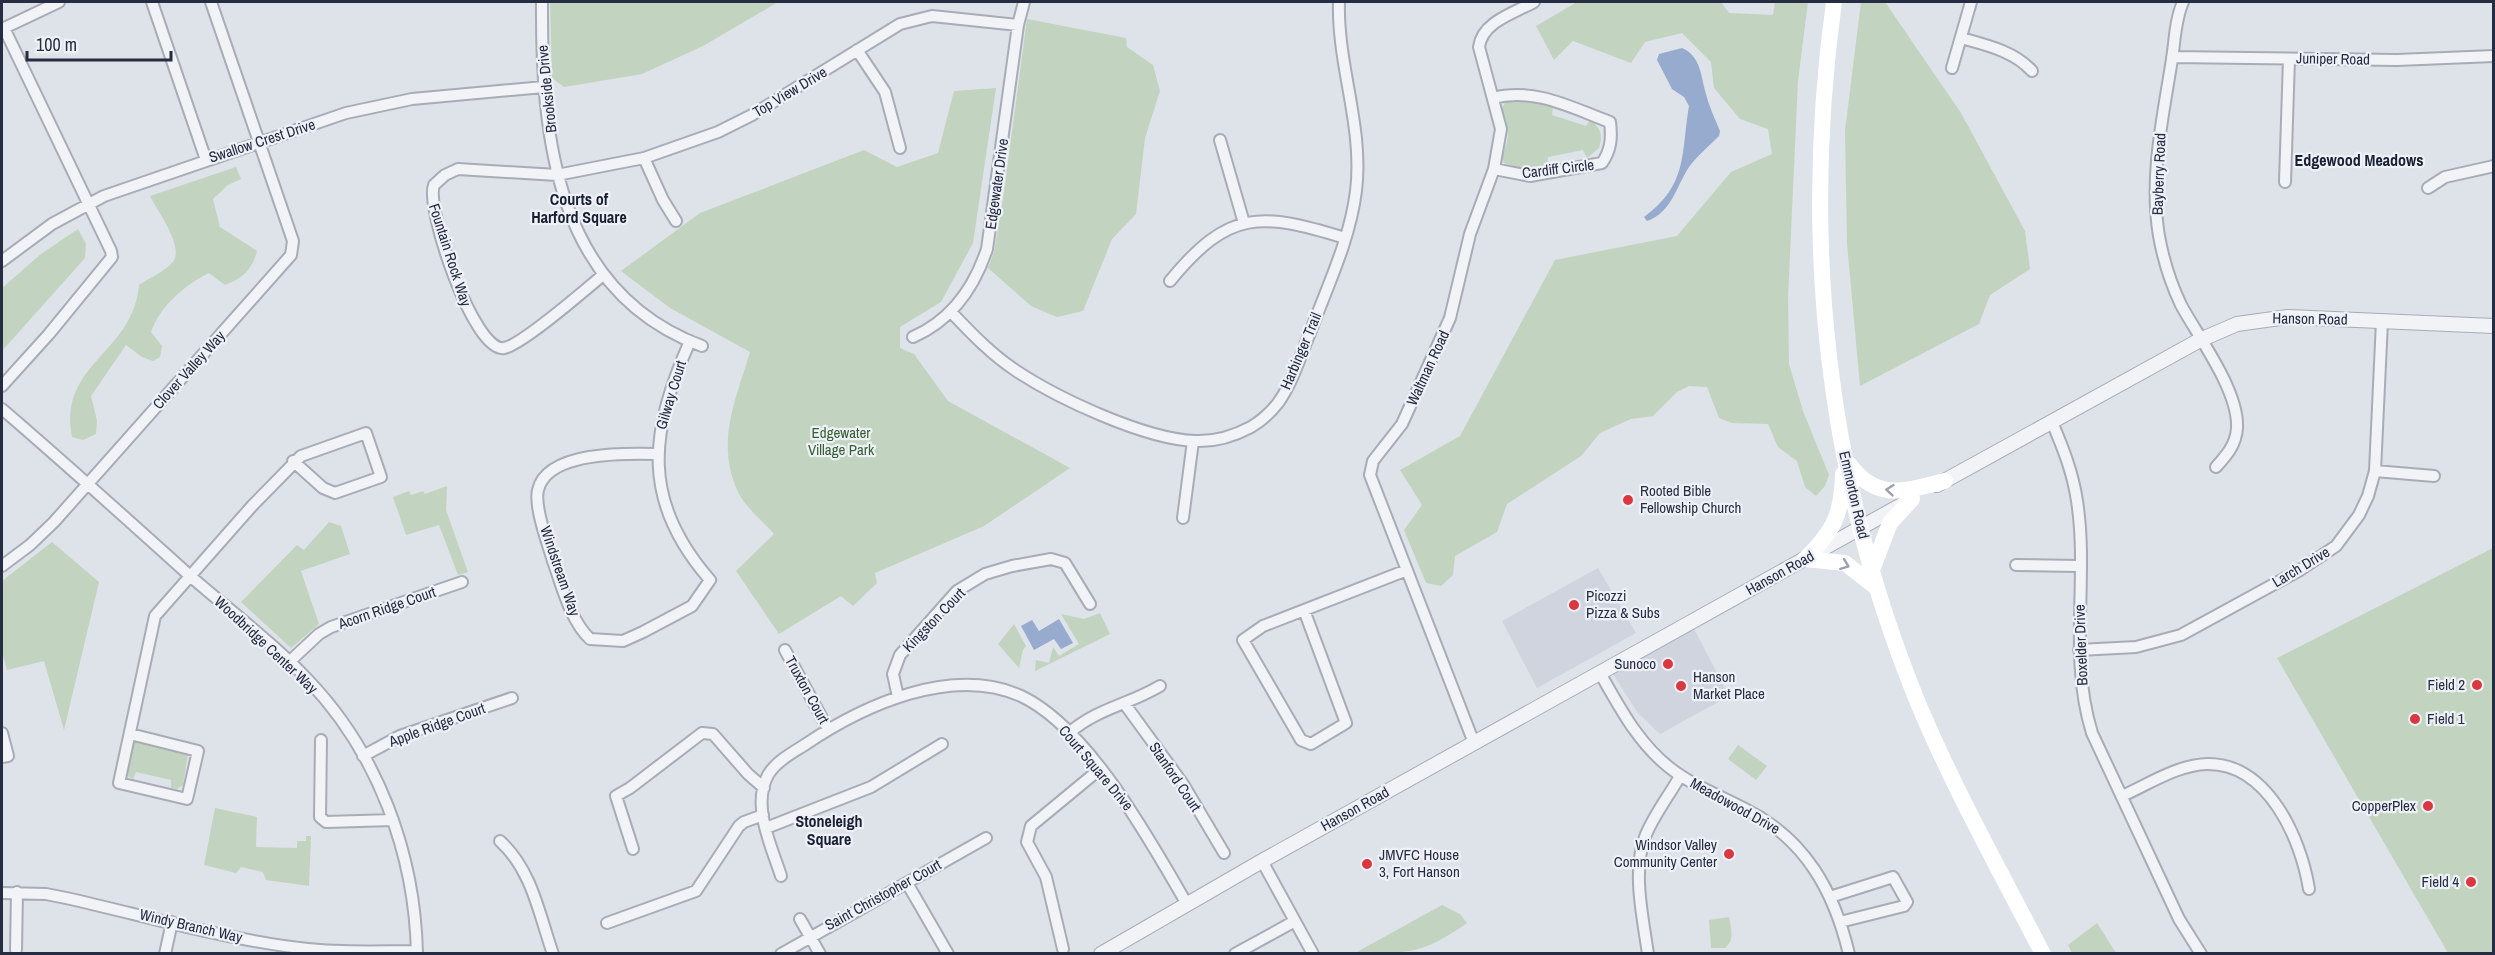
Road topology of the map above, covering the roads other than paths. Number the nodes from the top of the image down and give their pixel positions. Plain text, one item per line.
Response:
1 (59, 2) edge
2 (152, 2) edge
3 (211, 2) edge
4 (542, 2) edge
5 (1024, 2) edge
6 (1339, 2) edge
7 (1534, 2) edge
8 (1834, 2) edge
9 (1971, 2) edge
10 (2182, 2) edge
11 (1018, 25) junction
12 (3, 28) edge
13 (1961, 38) junction
14 (857, 50) junction
15 (2493, 56) edge
16 (2172, 57) junction
17 (2289, 59) junction
18 (1952, 68) dead end
19 (2032, 71) dead end
20 (544, 87) junction
21 (1493, 98) junction
22 (1220, 140) dead end
23 (259, 142) junction
24 (900, 148) dead end
25 (644, 158) junction
26 (206, 160) junction
27 (2493, 166) edge
28 (1494, 169) junction
29 (557, 175) junction
30 (2286, 182) dead end
31 (2428, 188) dead end
32 (90, 203) junction
33 (676, 221) dead end
34 (1244, 223) junction
35 (1345, 238) junction
36 (2, 261) edge
37 (603, 275) junction
38 (1170, 281) dead end
39 (951, 312) junction
40 (2382, 321) junction
41 (2493, 326) edge
42 (913, 337) dead end
43 (2200, 340) junction
44 (690, 341) junction
45 (702, 346) dead end
46 (2, 386) edge
47 (2, 409) edge
48 (2052, 422) junction
49 (1193, 441) junction
50 (1845, 453) junction
51 (657, 454) junction
52 (293, 461) junction
53 (2216, 467) dead end
54 (2374, 471) junction
55 (2434, 476) dead end
56 (1945, 481) junction
57 (89, 484) junction
58 (1912, 499) junction
59 (1183, 518) dead end
60 (1861, 527) junction
61 (1805, 559) junction
62 (2016, 565) dead end
63 (2, 566) edge
64 (2079, 566) junction
65 (1407, 570) junction
66 (190, 576) junction
67 (1875, 579) junction
68 (710, 580) joint
69 (462, 582) dead end
70 (1090, 604) dead end
71 (1304, 610) junction
72 (785, 650) dead end
73 (2079, 650) junction
74 (288, 663) junction
75 (1600, 673) junction
76 (1160, 686) dead end
77 (898, 697) junction
78 (512, 698) dead end
79 (1124, 703) junction
80 (828, 729) junction
81 (2, 733) edge
82 (1069, 733) junction
83 (130, 734) junction
84 (321, 740) dead end
85 (1474, 743) junction
86 (942, 744) dead end
87 (363, 756) junction
88 (2, 757) edge
89 (1100, 769) junction
90 (1680, 776) junction
91 (764, 788) junction
92 (2122, 796) junction
93 (763, 815) junction
94 (393, 820) junction
95 (765, 828) junction
96 (986, 838) dead end
97 (500, 841) dead end
98 (633, 849) dead end
99 (1224, 853) dead end
100 (1262, 861) junction
101 (781, 876) dead end
102 (907, 883) junction
103 (2309, 889) dead end
104 (17, 892) junction
105 (2, 893) edge
106 (1830, 897) junction
107 (1187, 904) junction
108 (800, 919) dead end
109 (1295, 921) junction
110 (172, 922) junction
111 (1840, 922) junction
112 (607, 923) dead end
113 (810, 936) junction
114 (1063, 949) dead end
115 (16, 950) dead end
116 (417, 952) edge
117 (1239, 952) edge
118 (165, 954) edge
119 (553, 954) edge
120 (781, 954) edge
121 (820, 954) edge
122 (948, 954) edge
123 (1101, 954) edge
124 (1313, 954) edge
125 (1648, 954) edge
126 (1849, 954) edge
127 (2043, 954) edge
128 (2201, 954) edge

1 - 12 street
2 - 26 street
3 - 23 street, Clover Valley Way
4 - 20 street, Brookside Drive
5 - 11 street, Edgewater Drive
6 - 35 street, Harbinger Trail
7 - 21 street, Waltman Road
8 - 50 main road, Emmorton Road
9 - 13 street
10 - 16 street, Bayberry Road
11 - 14 street, Top View Drive
11 - 39 street, Edgewater Drive
12 - 32 street
13 - 18 street
13 - 19 street
14 - 24 street
14 - 25 street, Top View Drive
15 - 17 street, Juniper Road
16 - 17 street, Juniper Road
16 - 43 street, Bayberry Road
17 - 30 street
20 - 23 street, Swallow Crest Drive
20 - 29 street, Brookside Drive
21 - 28 street, Waltman Road
21 - 28 street, Cardiff Circle
22 - 34 street
23 - 26 street, Swallow Crest Drive
23 - 57 street, Clover Valley Way
25 - 29 street, Top View Drive
25 - 33 street
26 - 32 street, Swallow Crest Drive
27 - 31 street
28 - 65 street, Waltman Road
29 - 37 street
29 - 37 street, Fountain Rock Way
32 - 36 street, Swallow Crest Drive
32 - 46 street
34 - 35 street
34 - 38 street
35 - 49 street, Harbinger Trail
37 - 44 street
39 - 42 street, Edgewater Drive
39 - 49 street, Harbinger Trail
40 - 41 street, Hanson Road
40 - 43 street, Hanson Road
40 - 54 street, Larch Drive
43 - 48 street, Hanson Road
43 - 53 street, Bayberry Road
44 - 45 street
44 - 51 street, Gilway Court
47 - 57 street, Woodbridge Center Way
48 - 56 street, Hanson Road
48 - 64 street, Boxelder Drive
49 - 59 street
56 -> 50 main road
50 - 60 main road, Emmorton Road
50 - 61 main road
51 - 68 street, Gilway Court
51 - 68 street, Windstream Way
52 - 52 street
52 - 66 street
54 - 55 street
54 - 73 street, Larch Drive
56 - 58 street, Hanson Road
57 - 63 street, Clover Valley Way
57 - 66 street, Woodbridge Center Way
58 - 60 street, Hanson Road
58 - 67 main road
60 - 61 street, Hanson Road
60 - 67 main road, Emmorton Road
61 -> 67 main road
61 - 75 street, Hanson Road
62 - 64 street
64 - 73 street, Boxelder Drive
65 - 71 street
65 - 85 street, Waltman Road
66 - 74 street, Woodbridge Center Way
66 - 83 street
67 - 127 main road, Emmorton Road
69 - 74 street, Acorn Ridge Court
70 - 77 street, Kingston Court
71 - 71 street
72 - 80 street, Truxton Court
73 - 92 street, Boxelder Drive
74 - 87 street, Woodbridge Center Way
75 - 85 street, Hanson Road
75 - 90 street, Meadowood Drive
76 - 79 street
77 - 80 street, Court Square Drive
77 - 82 street, Court Square Drive
78 - 87 street, Apple Ridge Court
79 - 82 street
79 - 99 street, Stanford Court
80 - 91 street, Court Square Drive
81 - 88 street
82 - 89 street, Court Square Drive
83 - 83 street
84 - 94 street
85 - 100 street, Hanson Road
86 - 95 street
87 - 94 street, Woodbridge Center Way
89 - 107 street, Court Square Drive
89 - 114 street
90 - 106 street, Meadowood Drive
90 - 125 street
91 - 93 street, Court Square Drive
91 - 98 street
92 - 103 street
92 - 128 street, Boxelder Drive
93 - 95 street, Court Square Drive
93 - 112 street
94 - 116 street, Woodbridge Center Way
95 - 101 street, Court Square Drive
96 - 102 street, Saint Christopher Court
97 - 119 street
100 - 107 street, Hanson Road
100 - 109 street
102 - 113 street, Saint Christopher Court
102 - 122 street
104 - 105 street, Windy Branch Way
104 - 110 street, Windy Branch Way
104 - 115 street
106 - 111 street, Meadowood Drive
106 - 111 street
107 - 123 street, Hanson Road
108 - 113 street
109 - 117 street
109 - 124 street
110 - 116 street, Windy Branch Way
110 - 118 street
111 - 126 street, Meadowood Drive
113 - 120 street, Saint Christopher Court
113 - 121 street

